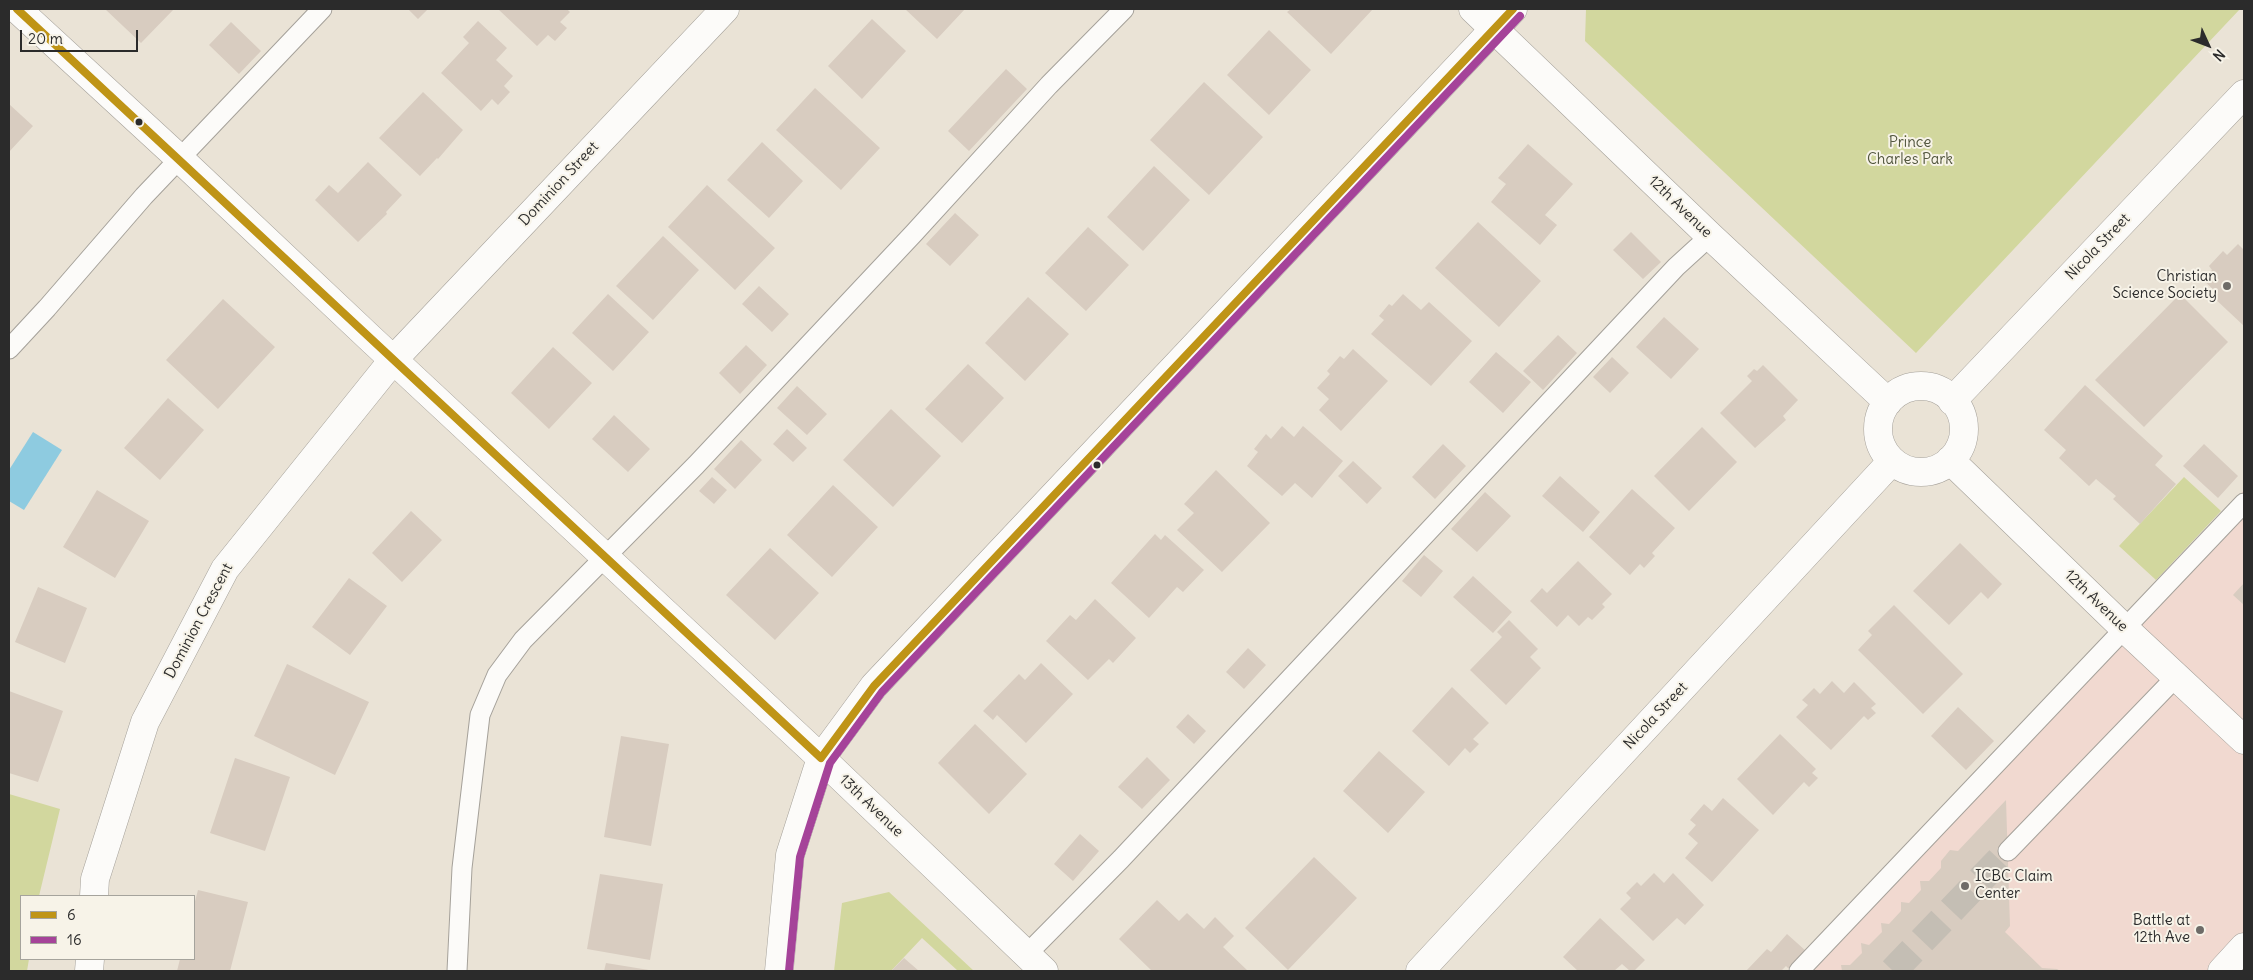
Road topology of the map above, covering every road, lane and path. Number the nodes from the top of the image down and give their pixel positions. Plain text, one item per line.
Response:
1 (16, 9) edge
2 (322, 9) edge
3 (725, 9) edge
4 (1124, 9) edge
5 (1473, 9) edge
6 (1513, 9) edge
7 (1494, 29) junction
8 (2244, 94) edge
9 (180, 159) junction
10 (1710, 236) junction
11 (9, 349) edge
12 (393, 360) junction
13 (1952, 401) junction
14 (1888, 402) junction
15 (1950, 460) junction
16 (1892, 461) junction
17 (2244, 503) edge
18 (603, 557) junction
19 (2124, 628) junction
20 (2177, 676) junction
21 (2244, 740) edge
22 (821, 758) junction
23 (2008, 851) tunnel mouth
24 (94, 895) edge
25 (2244, 948) edge
26 (1035, 963) edge
27 (457, 971) edge
28 (779, 971) edge
29 (1420, 971) edge
30 (1799, 971) edge
31 (2222, 971) edge

1 - 9 street, 13th Avenue
2 - 9 lane
3 - 12 street, Dominion Street
4 - 18 lane
5 - 7 street, 12th Avenue
6 - 7 street
7 - 10 street, 12th Avenue
7 - 22 street
8 - 13 street, Nicola Street
9 - 11 lane
9 - 12 street, 13th Avenue
10 - 14 street, 12th Avenue
10 - 26 lane
12 - 18 street, 13th Avenue
12 - 24 street, Dominion Crescent
13 - 14 street
13 - 15 street
14 - 16 street
15 - 16 street
15 - 19 street, 12th Avenue
16 - 29 street, Nicola Street
17 - 19 lane
18 - 22 street, 13th Avenue
18 - 27 lane
19 - 20 street, 12th Avenue
19 - 30 lane
20 - 21 street, 12th Avenue
20 - 23 lane
22 - 26 street, 13th Avenue
22 - 28 street
25 - 31 street

